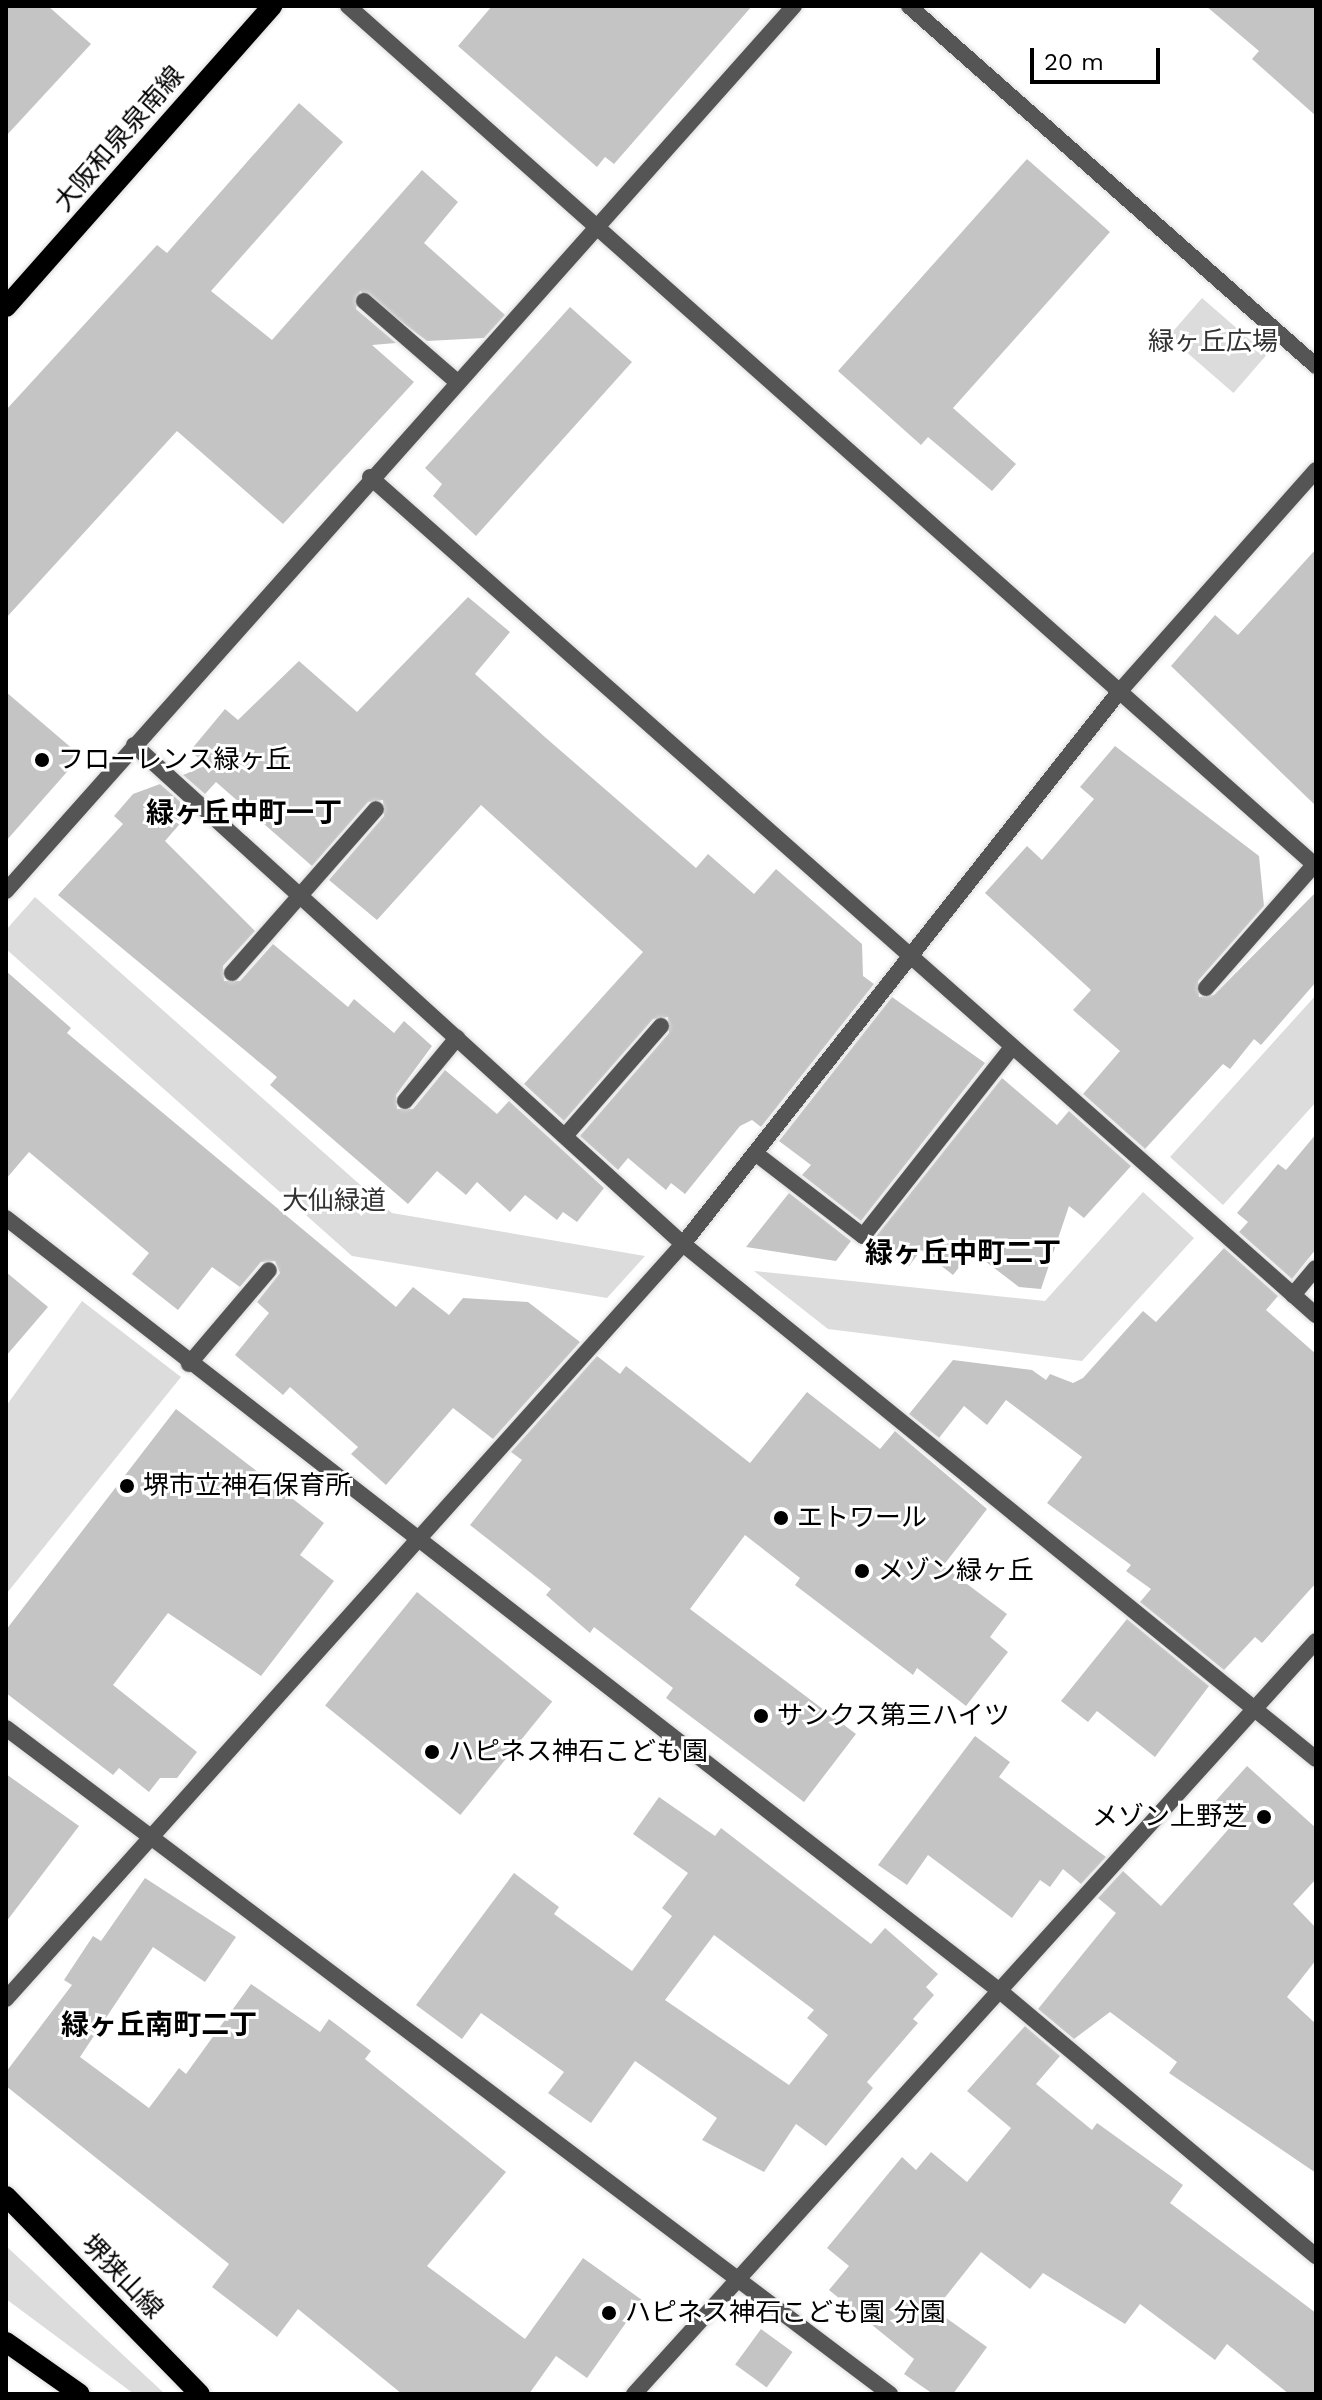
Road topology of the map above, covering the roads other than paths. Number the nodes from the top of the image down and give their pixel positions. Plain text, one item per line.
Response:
1 (272, 6) edge
2 (348, 6) edge
3 (794, 6) edge
4 (909, 6) edge
5 (596, 224) junction
6 (364, 301) dead end
7 (6, 307) edge
8 (1316, 366) edge
9 (455, 380) junction
10 (1316, 470) edge
11 (370, 477) junction
12 (1119, 692) junction
13 (134, 745) junction
14 (376, 809) dead end
15 (1315, 866) edge
16 (6, 891) edge
17 (299, 894) junction
18 (907, 959) junction
19 (232, 973) dead end
20 (1206, 988) dead end
21 (661, 1026) dead end
22 (457, 1038) junction
23 (1009, 1051) junction
24 (405, 1101) dead end
25 (565, 1136) junction
26 (755, 1153) junction
27 (6, 1218) edge
28 (683, 1244) junction
29 (1316, 1268) edge
30 (269, 1270) dead end
31 (1293, 1295) junction
32 (1316, 1315) edge
33 (189, 1364) junction
34 (416, 1540) junction
35 (1316, 1641) edge
36 (1257, 1706) junction
37 (6, 1728) edge
38 (1316, 1759) edge
39 (151, 1837) junction
40 (1001, 1992) junction
41 (6, 1999) edge
42 (6, 2196) edge
43 (1316, 2256) edge
44 (739, 2281) junction
45 (6, 2342) edge
46 (80, 2394) edge
47 (200, 2394) edge
48 (634, 2394) edge
49 (890, 2394) edge

1 - 7 main road, 大阪和泉泉南線
2 - 5 street
3 - 5 street
4 - 8 street
5 - 9 street
5 - 12 street
6 - 9 street
9 - 11 street
10 - 12 street
11 - 13 street
11 - 18 street
12 - 15 street
12 - 18 street
13 - 16 street
13 - 17 street
14 - 17 street
15 - 20 street
17 - 19 street
17 - 22 street
18 - 23 street
18 - 26 street
21 - 25 street
22 - 24 street
22 - 25 street
23 - 26 street
23 - 31 street
25 - 28 street
26 - 28 street
27 - 33 street
28 - 34 street
28 - 36 street
29 - 31 street
30 - 33 street
31 - 32 street
33 - 34 street
34 - 39 street
34 - 40 street
35 - 36 street
36 - 38 street
36 - 40 street
37 - 39 street
39 - 41 street
39 - 44 street
40 - 43 street
40 - 44 street
42 - 47 main road, 堺狭山線
44 - 48 street
44 - 49 street
45 - 46 main road

